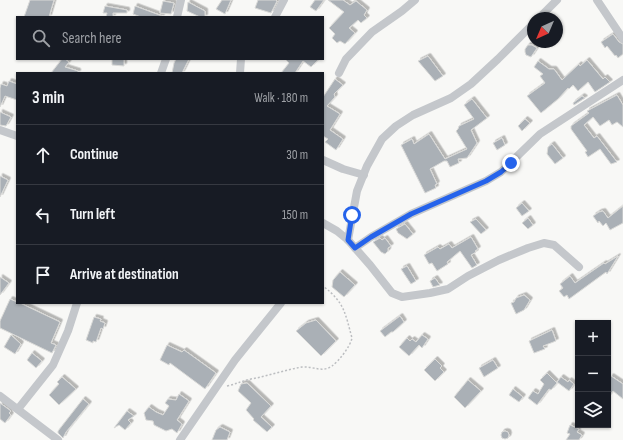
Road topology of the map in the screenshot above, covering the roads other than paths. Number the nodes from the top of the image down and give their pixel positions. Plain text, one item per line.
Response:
1 (181, 0) edge
2 (284, 0) edge
3 (415, 0) edge
4 (558, 0) edge
5 (597, 0) edge
6 (545, 12) edge
7 (177, 16) edge
8 (275, 16) edge
9 (527, 30) edge
10 (623, 39) edge
11 (166, 60) edge
12 (241, 60) edge
13 (161, 72) edge
14 (240, 72) edge
15 (339, 73) dead end
16 (623, 80) edge
17 (0, 130) edge
18 (16, 136) edge
19 (324, 160) edge
20 (364, 175) junction
21 (324, 224) edge
22 (348, 240) junction
23 (355, 248) junction
24 (579, 267) dead end
25 (77, 304) edge
26 (279, 304) edge
27 (0, 396) edge
28 (18, 409) junction
29 (58, 440) edge
30 (180, 440) edge

1 - 7 street
2 - 8 street
3 - 15 street
4 - 6 street
5 - 10 street
9 - 20 street
11 - 13 street
12 - 14 street
16 - 23 street
17 - 18 street
19 - 20 street
20 - 22 street
21 - 22 street
22 - 23 street
23 - 24 street
25 - 28 street
26 - 30 street
27 - 28 street
28 - 29 street

